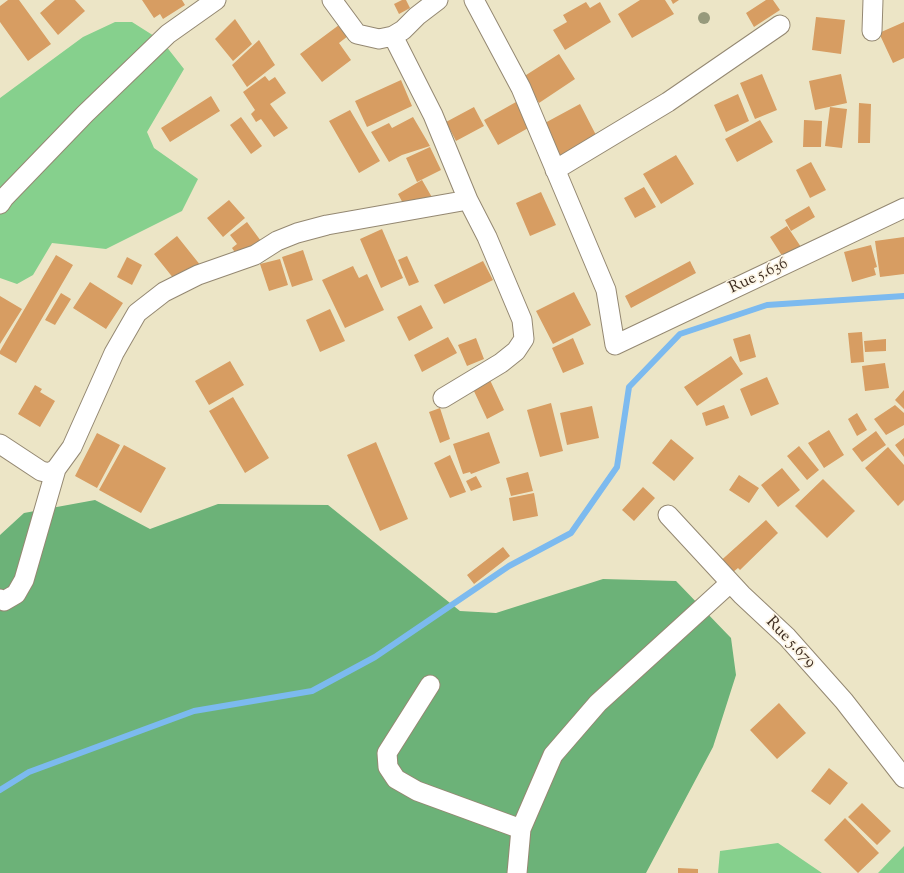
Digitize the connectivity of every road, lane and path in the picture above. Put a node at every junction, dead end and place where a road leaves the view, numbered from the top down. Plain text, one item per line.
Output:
1 (216, 0) edge
2 (332, 0) edge
3 (438, 0) edge
4 (474, 0) edge
5 (873, 0) edge
6 (780, 25) dead end
7 (872, 31) dead end
8 (393, 36) junction
9 (555, 170) junction
10 (468, 200) junction
11 (0, 204) edge
12 (904, 208) edge
13 (442, 398) dead end
14 (0, 444) edge
15 (56, 469) junction
16 (668, 515) dead end
17 (730, 583) junction
18 (0, 599) edge
19 (430, 685) dead end
20 (902, 771) edge
21 (521, 830) junction
22 (517, 873) edge

1 - 11 street
2 - 8 street
3 - 8 street
4 - 9 street
5 - 7 street
6 - 9 street
8 - 10 street
9 - 12 street, Rue 5.636
10 - 13 street
10 - 15 street
14 - 15 street
15 - 18 street
16 - 17 street, Rue 5.679
17 - 20 street, Rue 5.679
17 - 21 street
19 - 21 street
21 - 22 street

